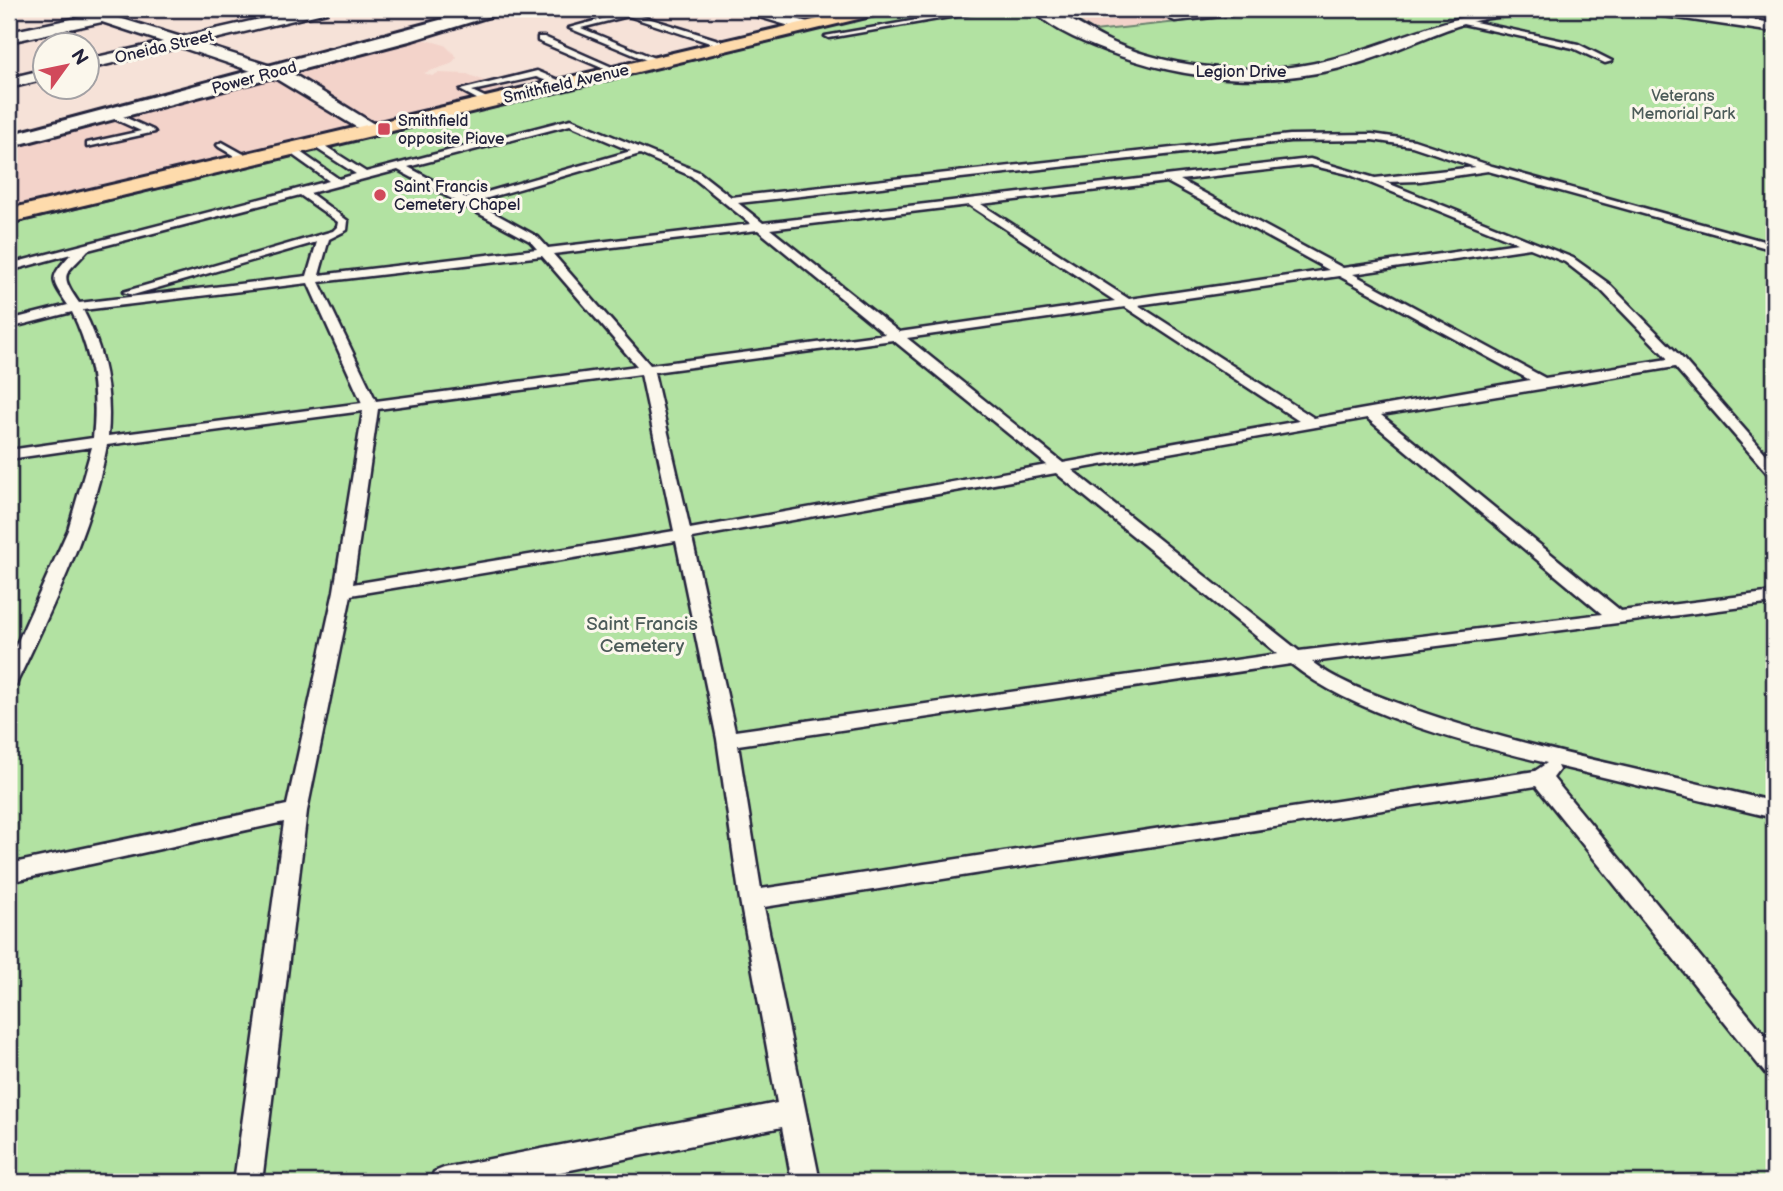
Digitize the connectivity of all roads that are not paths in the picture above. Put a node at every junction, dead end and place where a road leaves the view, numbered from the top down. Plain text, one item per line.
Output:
1 (78, 9) edge
2 (322, 9) edge
3 (609, 9) edge
4 (739, 9) edge
5 (879, 9) edge
6 (992, 9) edge
7 (1039, 9) edge
8 (1153, 9) edge
9 (1232, 9) edge
10 (1239, 9) edge
11 (1533, 9) edge
12 (1643, 9) edge
13 (486, 10) edge
14 (130, 12) dead end
15 (628, 14) junction
16 (104, 17) junction
17 (1461, 21) junction
18 (1770, 25) edge
19 (807, 26) junction
20 (829, 36) dead end
21 (9, 37) edge
22 (541, 39) dead end
23 (182, 42) junction
24 (725, 45) junction
25 (102, 61) edge
26 (1608, 61) dead end
27 (656, 62) junction
28 (617, 71) junction
29 (273, 72) junction
30 (32, 77) edge
31 (9, 83) edge
32 (111, 114) junction
33 (373, 129) junction
34 (9, 141) edge
35 (314, 143) junction
36 (90, 145) dead end
37 (222, 145) dead end
38 (290, 149) junction
39 (641, 151) junction
40 (246, 159) junction
41 (399, 166) junction
42 (1488, 167) junction
43 (364, 175) junction
44 (1168, 178) junction
45 (1366, 178) junction
46 (337, 182) junction
47 (302, 191) junction
48 (727, 201) junction
49 (970, 201) junction
50 (462, 202) junction
51 (9, 216) edge
52 (757, 226) junction
53 (324, 237) junction
54 (1534, 245) junction
55 (1774, 247) edge
56 (82, 250) junction
57 (545, 251) junction
58 (9, 267) edge
59 (1344, 272) junction
60 (312, 279) junction
61 (1127, 302) junction
62 (75, 307) junction
63 (9, 324) edge
64 (896, 336) junction
65 (1678, 362) junction
66 (647, 369) junction
67 (1543, 382) junction
68 (371, 406) junction
69 (1370, 414) junction
70 (1313, 424) junction
71 (99, 442) junction
72 (9, 454) edge
73 (1060, 469) junction
74 (1774, 472) edge
75 (681, 535) junction
76 (343, 591) junction
77 (1774, 598) edge
78 (1616, 616) junction
79 (18, 642) edge
80 (1293, 658) junction
81 (9, 680) edge
82 (727, 739) junction
83 (1559, 758) junction
84 (1541, 778) junction
85 (1774, 810) edge
86 (296, 811) junction
87 (9, 873) edge
88 (751, 900) junction
89 (1774, 1065) edge
90 (791, 1113) junction
91 (248, 1182) edge
92 (443, 1182) edge
93 (806, 1182) edge

1 - 16 street
2 - 23 street, Oneida Street
3 - 15 lane
4 - 19 street
5 - 19 main road, Smithfield Avenue
6 - 20 lane
7 - 17 street, Legion Drive
8 - 9 lane
9 - 10 lane
11 - 17 street, Legion Drive
12 - 18 street
13 - 29 main road, Power Road
14 - 16 street
15 - 24 lane
15 - 27 lane
16 - 21 street
16 - 23 street
17 - 26 lane
19 - 24 main road, Smithfield Avenue
22 - 28 lane
23 - 25 street, Oneida Street
23 - 29 street
24 - 27 main road, Smithfield Avenue
27 - 28 main road, Smithfield Avenue
28 - 33 main road, Smithfield Avenue
29 - 32 main road, Power Road
29 - 33 street
30 - 31 street
32 - 34 main road, Power Road
32 - 36 lane
33 - 35 main road, Smithfield Avenue
35 - 38 main road, Smithfield Avenue
35 - 43 lane
37 - 40 lane
38 - 40 main road, Smithfield Avenue
38 - 46 lane
39 - 41 lane
39 - 48 lane
39 - 50 lane
40 - 51 main road, Smithfield Avenue
41 - 43 lane
41 - 50 lane
42 - 45 lane
42 - 48 lane
42 - 55 lane
43 - 46 lane
44 - 45 lane
44 - 49 lane
44 - 59 lane
45 - 54 lane
46 - 47 lane
47 - 53 lane
47 - 56 lane
48 - 52 lane
49 - 52 lane
49 - 61 lane
50 - 57 lane
52 - 57 lane
52 - 64 lane
53 - 60 lane
53 - 62 lane
54 - 59 lane
54 - 65 lane
56 - 58 lane
56 - 62 lane
57 - 60 lane
57 - 66 lane
59 - 61 lane
59 - 67 lane
60 - 62 lane
60 - 68 lane
61 - 64 lane
61 - 70 lane
62 - 63 lane
62 - 71 lane
64 - 66 lane
64 - 73 lane
65 - 67 lane
65 - 74 lane
66 - 68 lane
66 - 75 lane
67 - 69 lane
68 - 71 lane
68 - 76 lane
69 - 70 lane
69 - 78 lane
70 - 73 lane
71 - 72 lane
71 - 79 lane
73 - 75 lane
73 - 80 lane
75 - 76 lane
75 - 82 lane
76 - 86 lane
77 - 78 lane
78 - 80 lane
79 - 81 lane
80 - 82 lane
80 - 83 lane
82 - 88 lane
83 - 84 lane
83 - 85 lane
84 - 88 lane
84 - 89 lane
86 - 87 lane
86 - 91 lane
88 - 90 lane
90 - 92 lane
90 - 93 lane

